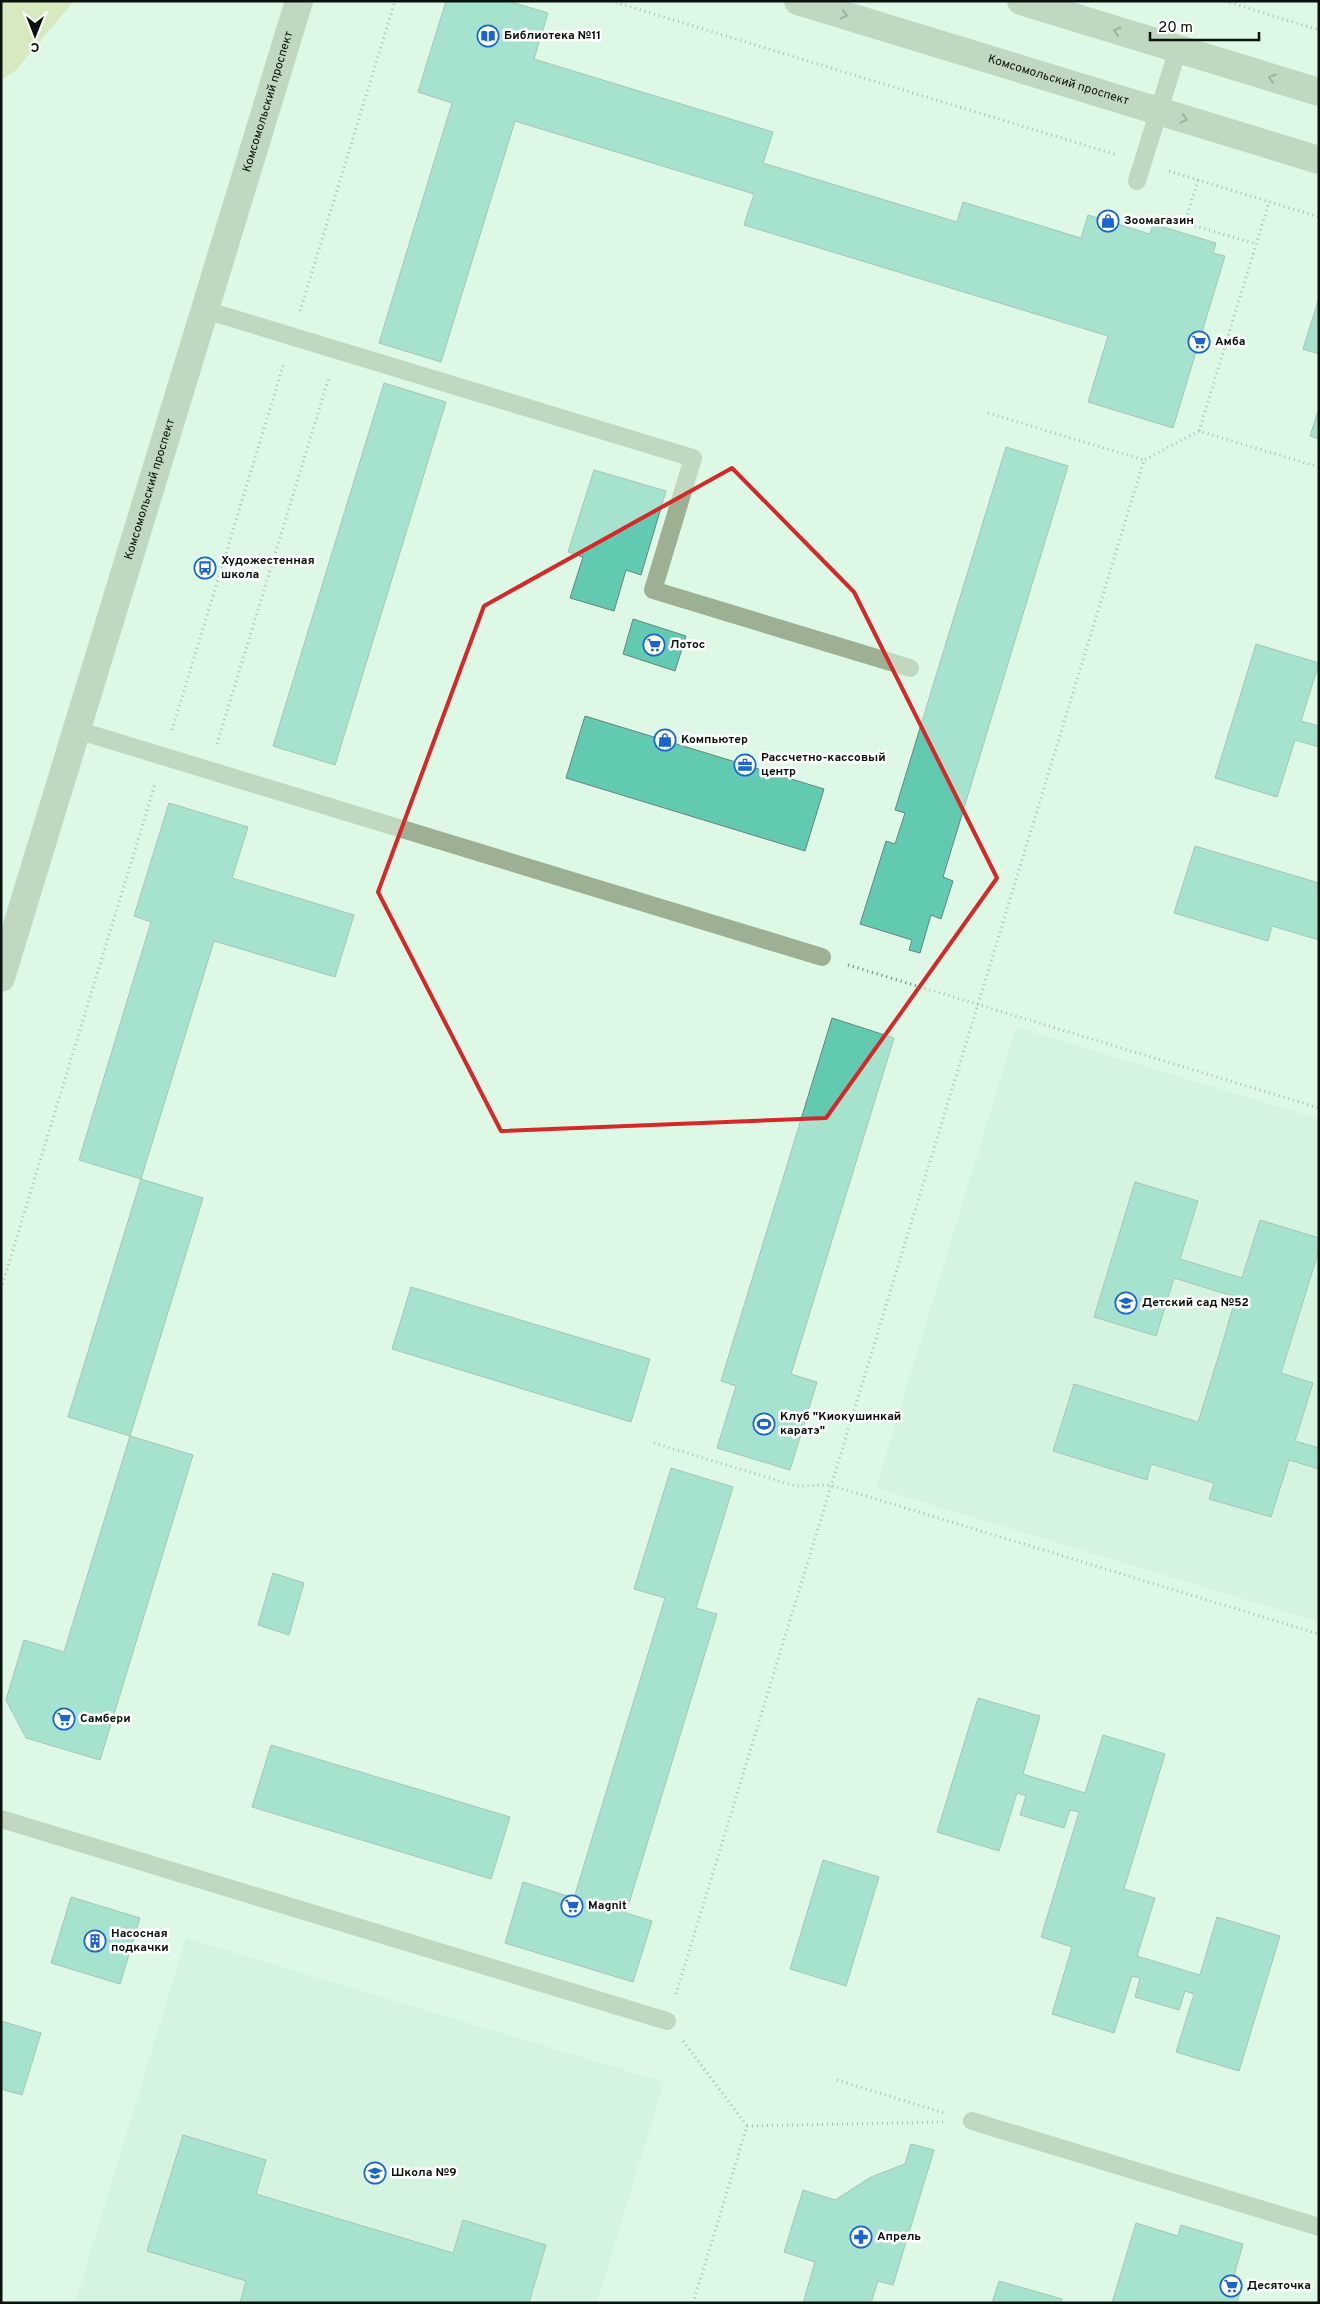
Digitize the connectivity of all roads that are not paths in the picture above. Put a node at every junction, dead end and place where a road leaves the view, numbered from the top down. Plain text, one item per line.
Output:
1 (299, 1) edge
2 (798, 1) edge
3 (1020, 1) edge
4 (1178, 49) junction
5 (1319, 92) edge
6 (1159, 111) junction
7 (1319, 160) edge
8 (1137, 181) dead end
9 (205, 310) junction
10 (910, 668) dead end
11 (77, 730) junction
12 (822, 957) road end
13 (1, 978) edge
14 (1, 1819) edge
15 (667, 2021) road end
16 (972, 2121) road end
17 (1319, 2227) edge

1 - 9 street, Комсомольский проспект
2 -> 6 street, Комсомольский проспект
4 -> 3 street
5 -> 4 street
4 - 6 lane
6 -> 7 street, Комсомольский проспект
6 - 8 lane
9 - 10 lane
9 - 11 street, Комсомольский проспект
11 - 12 lane
11 - 13 street, Комсомольский проспект
14 - 15 lane
16 - 17 lane

